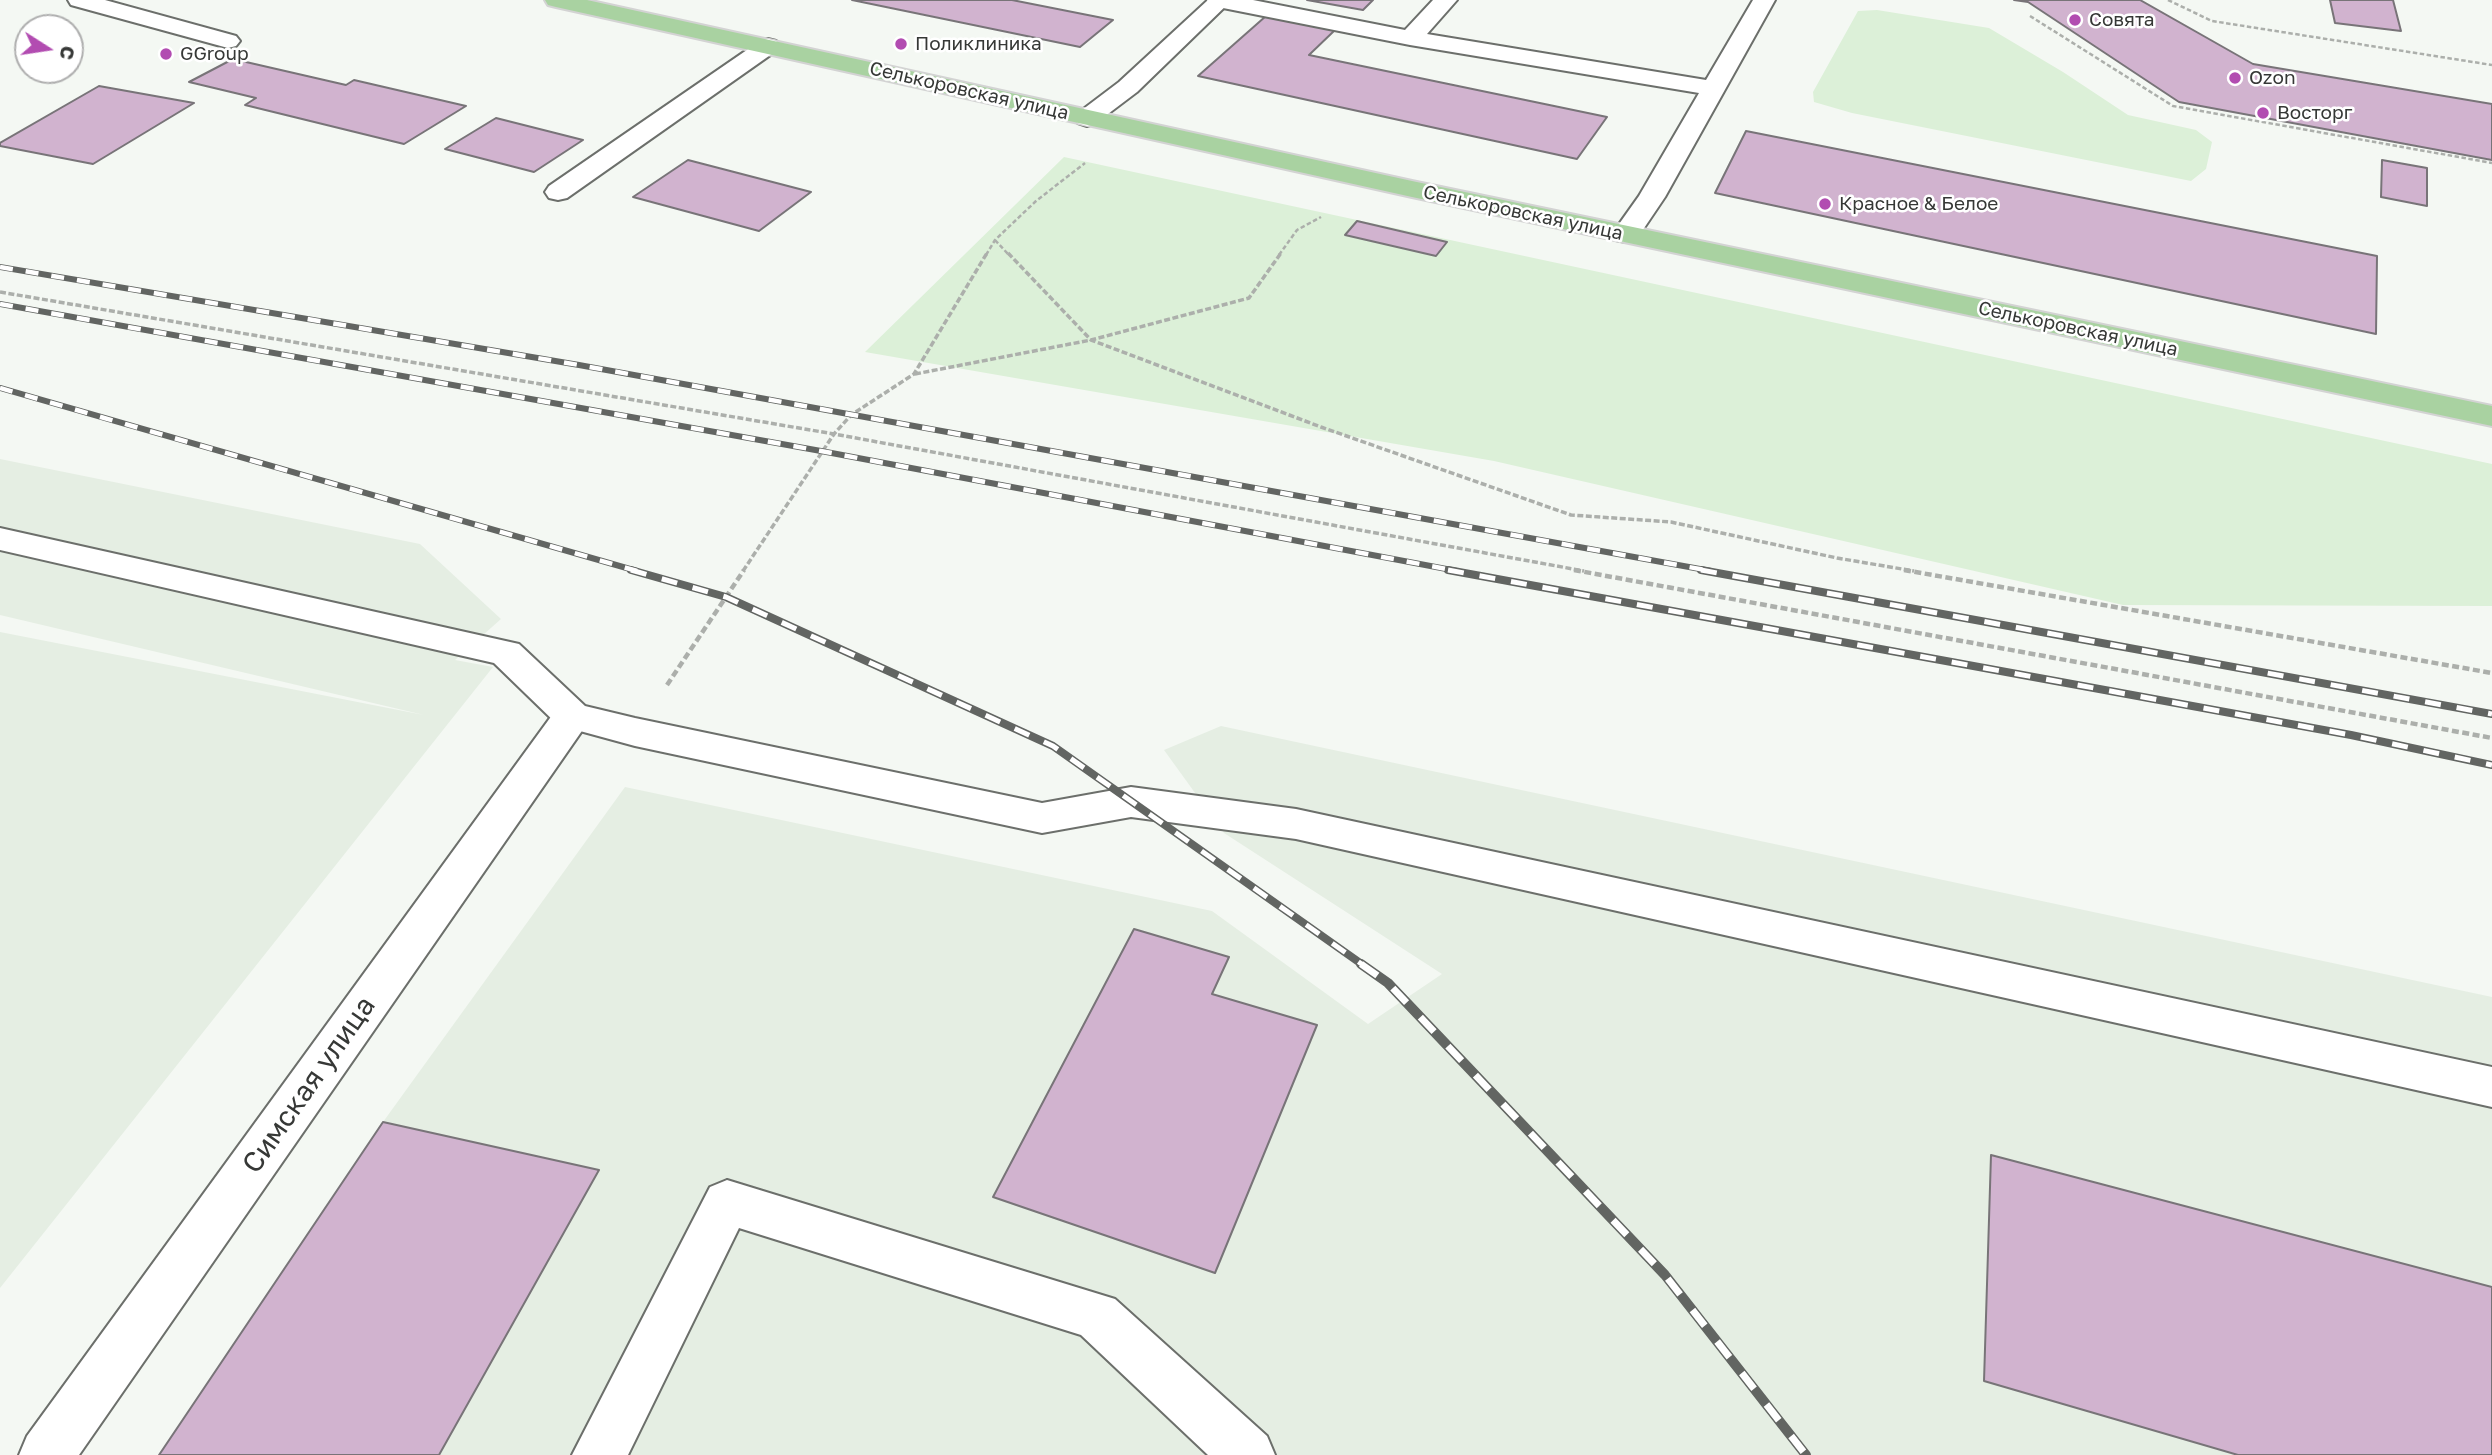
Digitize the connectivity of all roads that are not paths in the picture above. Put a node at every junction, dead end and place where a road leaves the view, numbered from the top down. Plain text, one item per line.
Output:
1 (79, 0) edge
2 (556, 0) edge
3 (1220, 0) edge
4 (1446, 0) edge
5 (1764, 0) edge
6 (1410, 38) junction
7 (228, 41) dead end
8 (768, 46) junction
9 (1712, 88) junction
10 (1087, 118) junction
11 (558, 192) dead end
12 (1626, 234) junction
13 (2492, 416) edge
14 (0, 539) edge
15 (572, 716) junction
16 (2492, 1087) edge
17 (46, 1455) edge
18 (599, 1455) edge
19 (1248, 1455) edge

1 - 7 street
2 - 8 main road, Селькоровская улица
3 - 6 street
3 - 10 street
4 - 6 street
5 - 9 street
6 - 9 street
8 - 10 main road, Селькоровская улица
8 - 11 street
9 - 12 street
10 - 12 main road, Селькоровская улица
12 - 13 main road, Селькоровская улица
14 - 15 street
15 - 16 street
15 - 17 street, Симская улица
18 - 19 street

